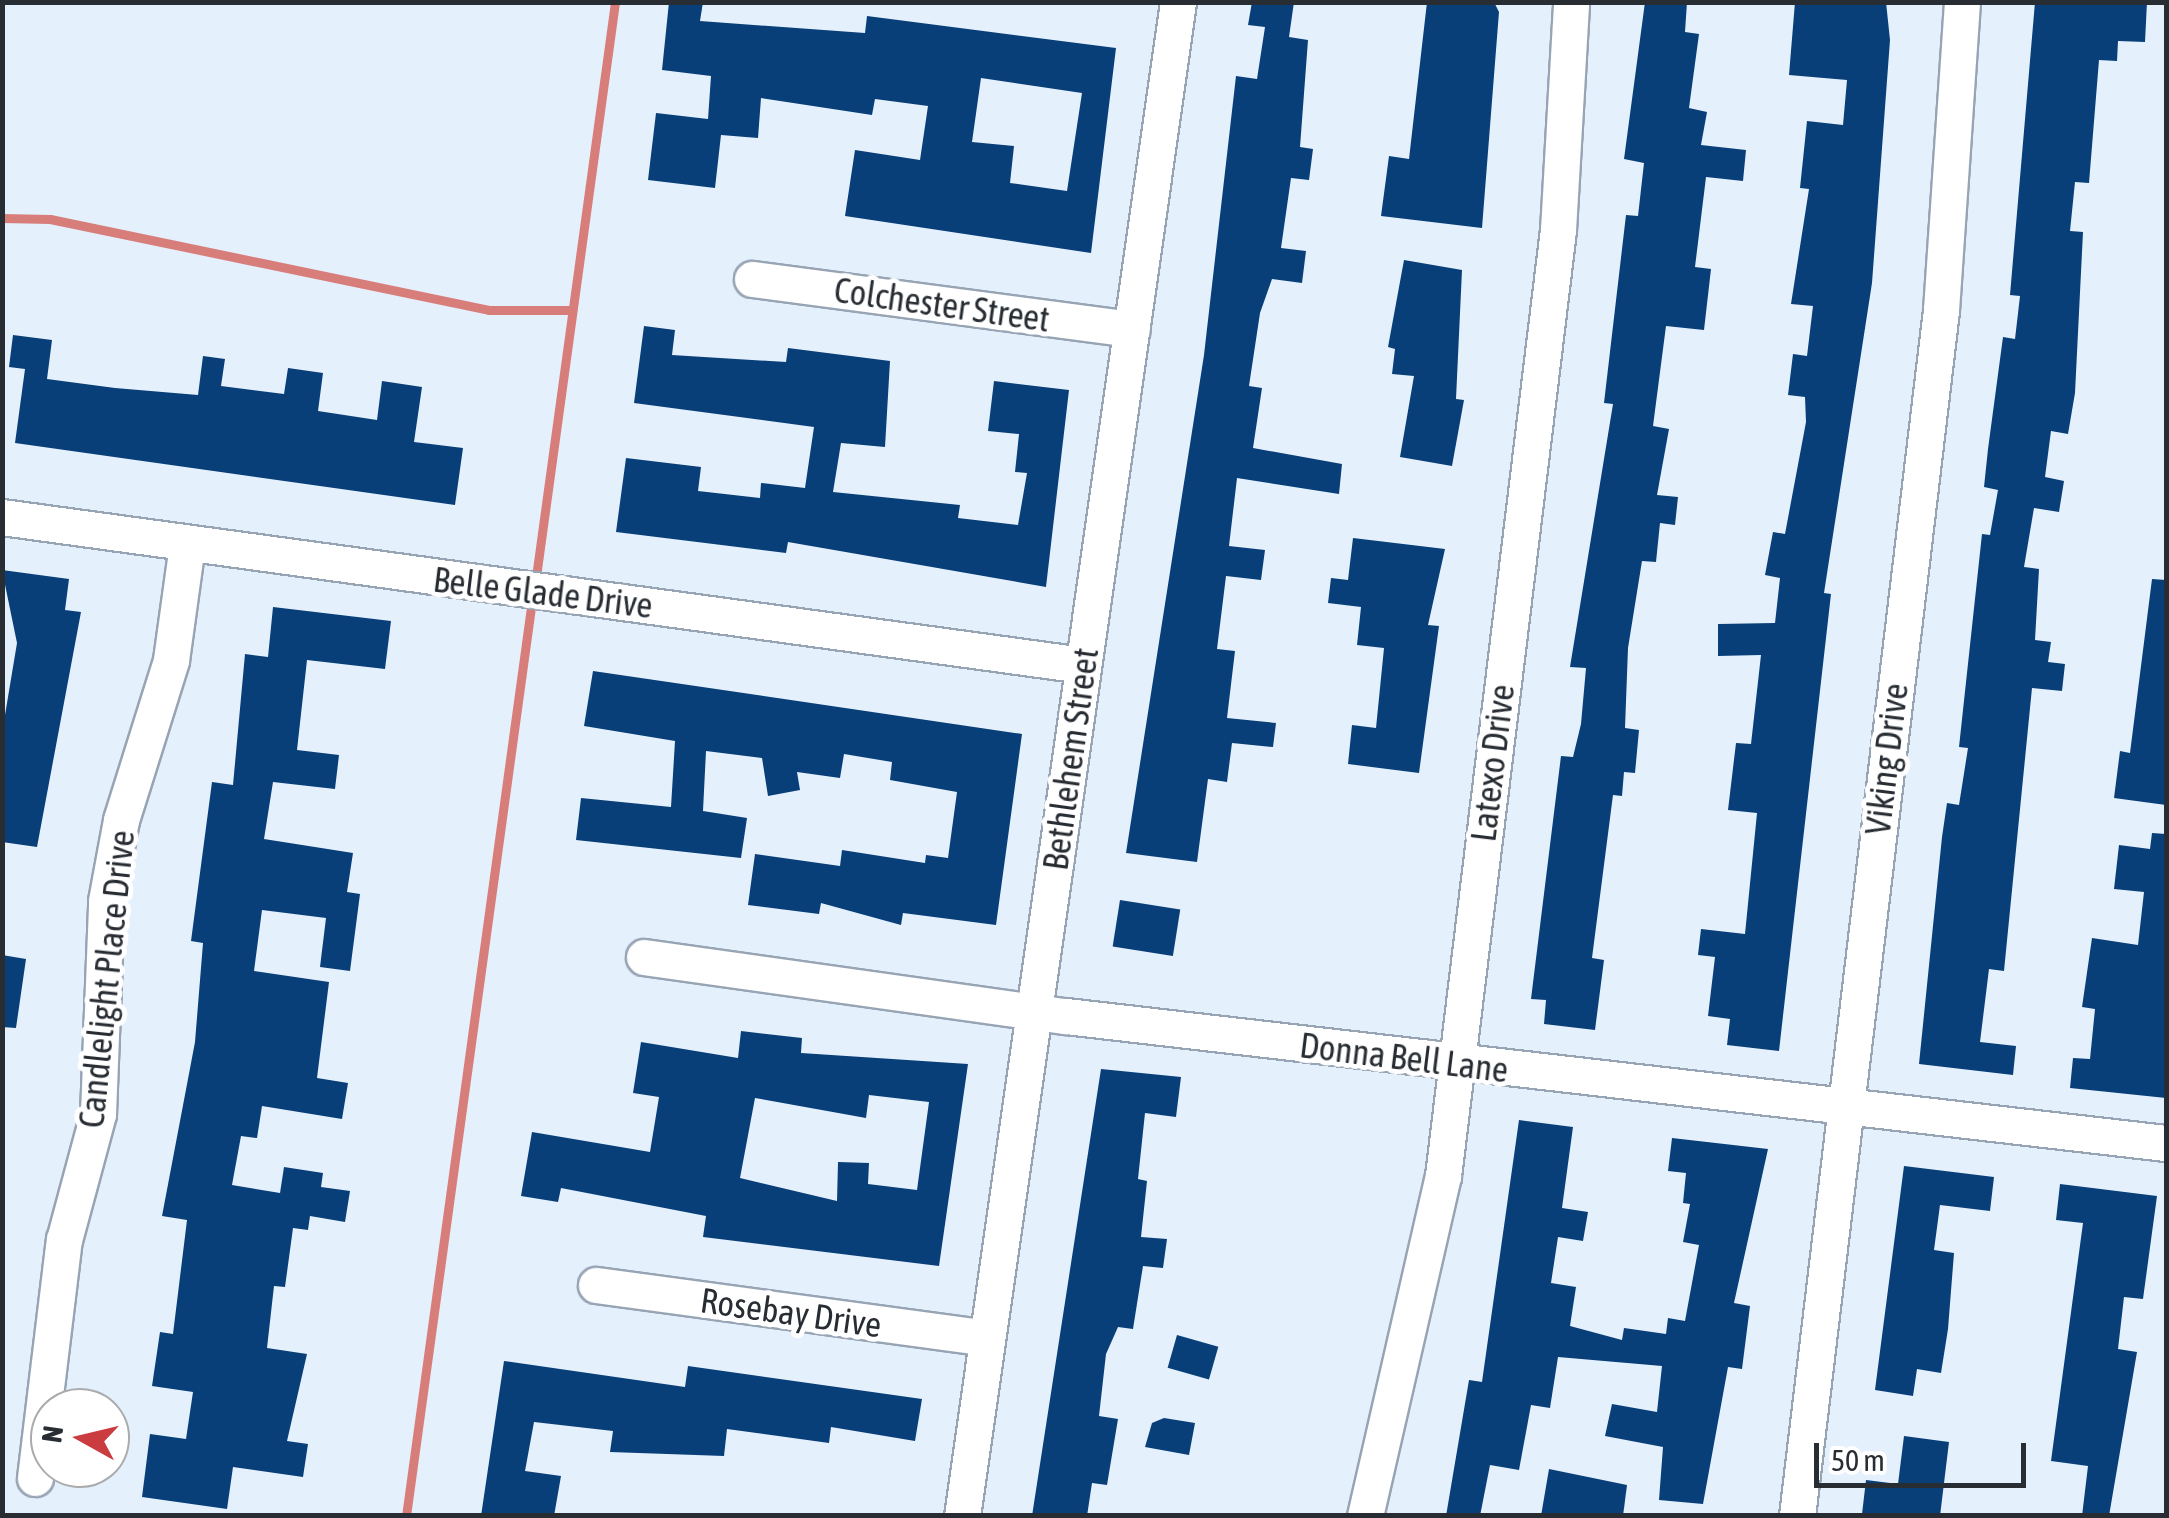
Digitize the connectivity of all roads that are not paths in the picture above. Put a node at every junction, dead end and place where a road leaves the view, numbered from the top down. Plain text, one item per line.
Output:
1 (1178, 2) edge
2 (1572, 2) edge
3 (1962, 2) edge
4 (752, 278) dead end
5 (1132, 330) junction
6 (2, 517) edge
7 (187, 544) junction
8 (1083, 666) junction
9 (644, 957) dead end
10 (1034, 1012) junction
11 (1454, 1064) junction
12 (1843, 1107) junction
13 (2166, 1143) edge
14 (596, 1285) dead end
15 (986, 1338) junction
16 (45, 1388) edge
17 (962, 1516) edge
18 (1364, 1516) edge
19 (1797, 1516) edge

1 - 5 street, Bethlehem Street
2 - 11 street, Latexo Drive
3 - 12 street, Viking Drive
4 - 5 street, Colchester Street
5 - 8 street, Bethlehem Street
6 - 7 street, Belle Glade Drive
7 - 8 street, Belle Glade Drive
7 - 16 street, Candlelight Place Drive
8 - 10 street, Bethlehem Street
9 - 10 street, Donna Bell Lane
10 - 11 street, Donna Bell Lane
10 - 15 street, Bethlehem Street
11 - 12 street, Donna Bell Lane
11 - 18 street, Latexo Drive
12 - 13 street, Donna Bell Lane
12 - 19 street, Viking Drive
14 - 15 street, Rosebay Drive
15 - 17 street, Bethlehem Street

